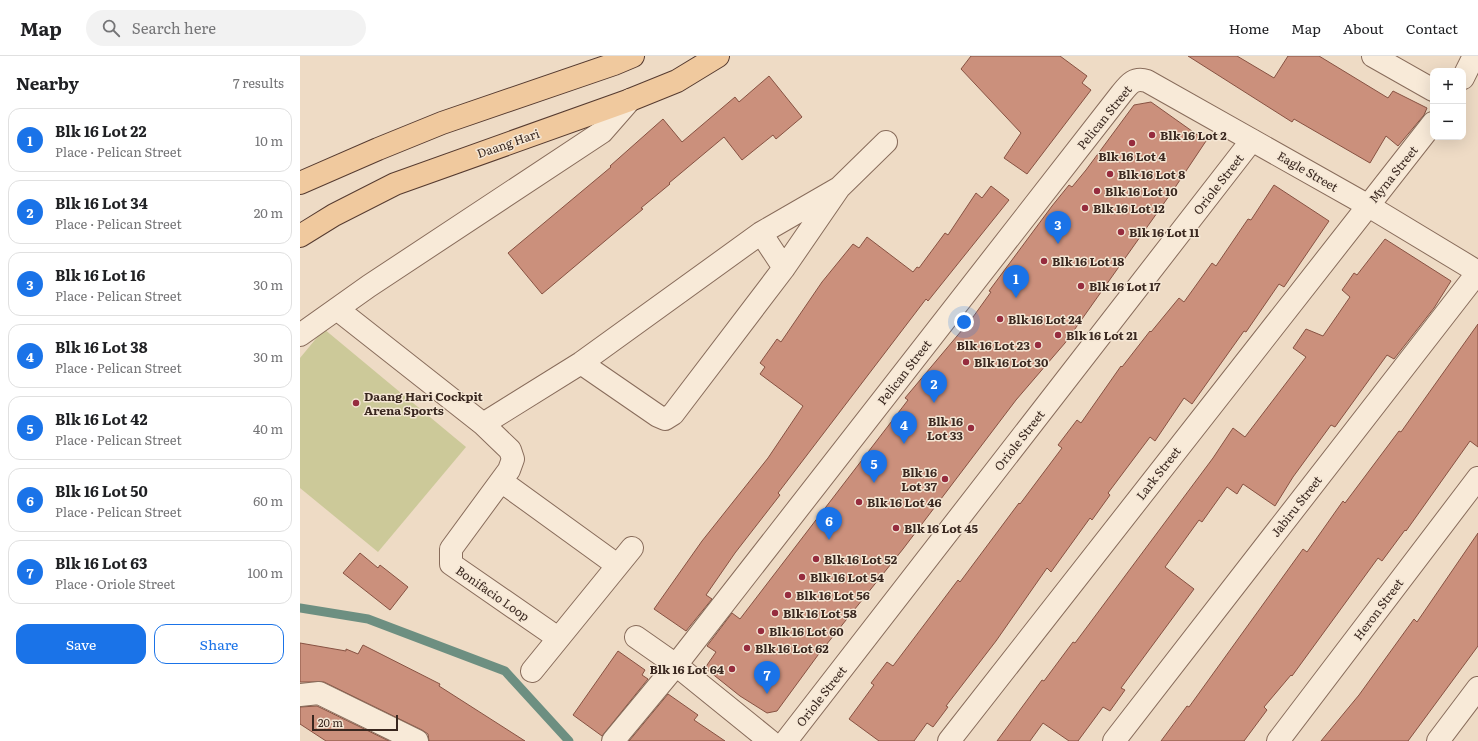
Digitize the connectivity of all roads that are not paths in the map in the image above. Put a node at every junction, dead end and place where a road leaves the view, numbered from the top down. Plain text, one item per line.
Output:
1 (633, 56) edge
2 (718, 56) edge
3 (1373, 56) edge
4 (1474, 56) edge
5 (1466, 72) edge
6 (1134, 80) joint
7 (1430, 88) edge
8 (630, 100) junction
9 (1430, 127) edge
10 (1252, 140) junction
11 (886, 142) dead end
12 (300, 183) edge
13 (839, 188) junction
14 (1367, 205) junction
15 (761, 233) junction
16 (300, 236) edge
17 (784, 268) junction
18 (1478, 272) edge
19 (337, 309) junction
20 (300, 335) edge
21 (581, 363) junction
22 (483, 424) junction
23 (1478, 478) edge
24 (501, 481) junction
25 (632, 548) dead end
26 (616, 565) junction
27 (636, 637) dead end
28 (558, 638) junction
29 (676, 665) junction
30 (532, 671) dead end
31 (1478, 688) edge
32 (300, 695) edge
33 (386, 735) edge
34 (417, 741) edge
35 (613, 741) edge
36 (770, 741) edge
37 (786, 741) edge
38 (949, 741) edge
39 (1114, 741) edge
40 (1278, 741) edge
41 (1438, 741) edge

1 - 12 main road
2 - 8 main road, Daang Hari
3 - 7 street
4 - 5 street
6 - 10 street, Eagle Street
6 - 29 street, Pelican Street
8 - 16 main road, Daang Hari
8 - 19 street
9 - 14 street, Myna Street
10 - 14 street, Eagle Street
10 - 37 street, Oriole Street
11 - 13 street
13 - 15 street
13 - 17 street
14 - 18 street, Eagle Street
14 - 38 street, Lark Street
15 - 17 street
15 - 21 street
17 - 21 street
18 - 39 street, Jabiru Street
19 - 20 street
19 - 22 street, Bonifacio Loop
21 - 22 street
22 - 24 street, Bonifacio Loop
23 - 40 street, Heron Street
24 - 26 street
24 - 28 street, Bonifacio Loop
25 - 26 street
26 - 28 street
27 - 29 street
28 - 30 street
29 - 35 street, Pelican Street
29 - 36 street
31 - 41 street
32 - 33 street
33 - 34 street

